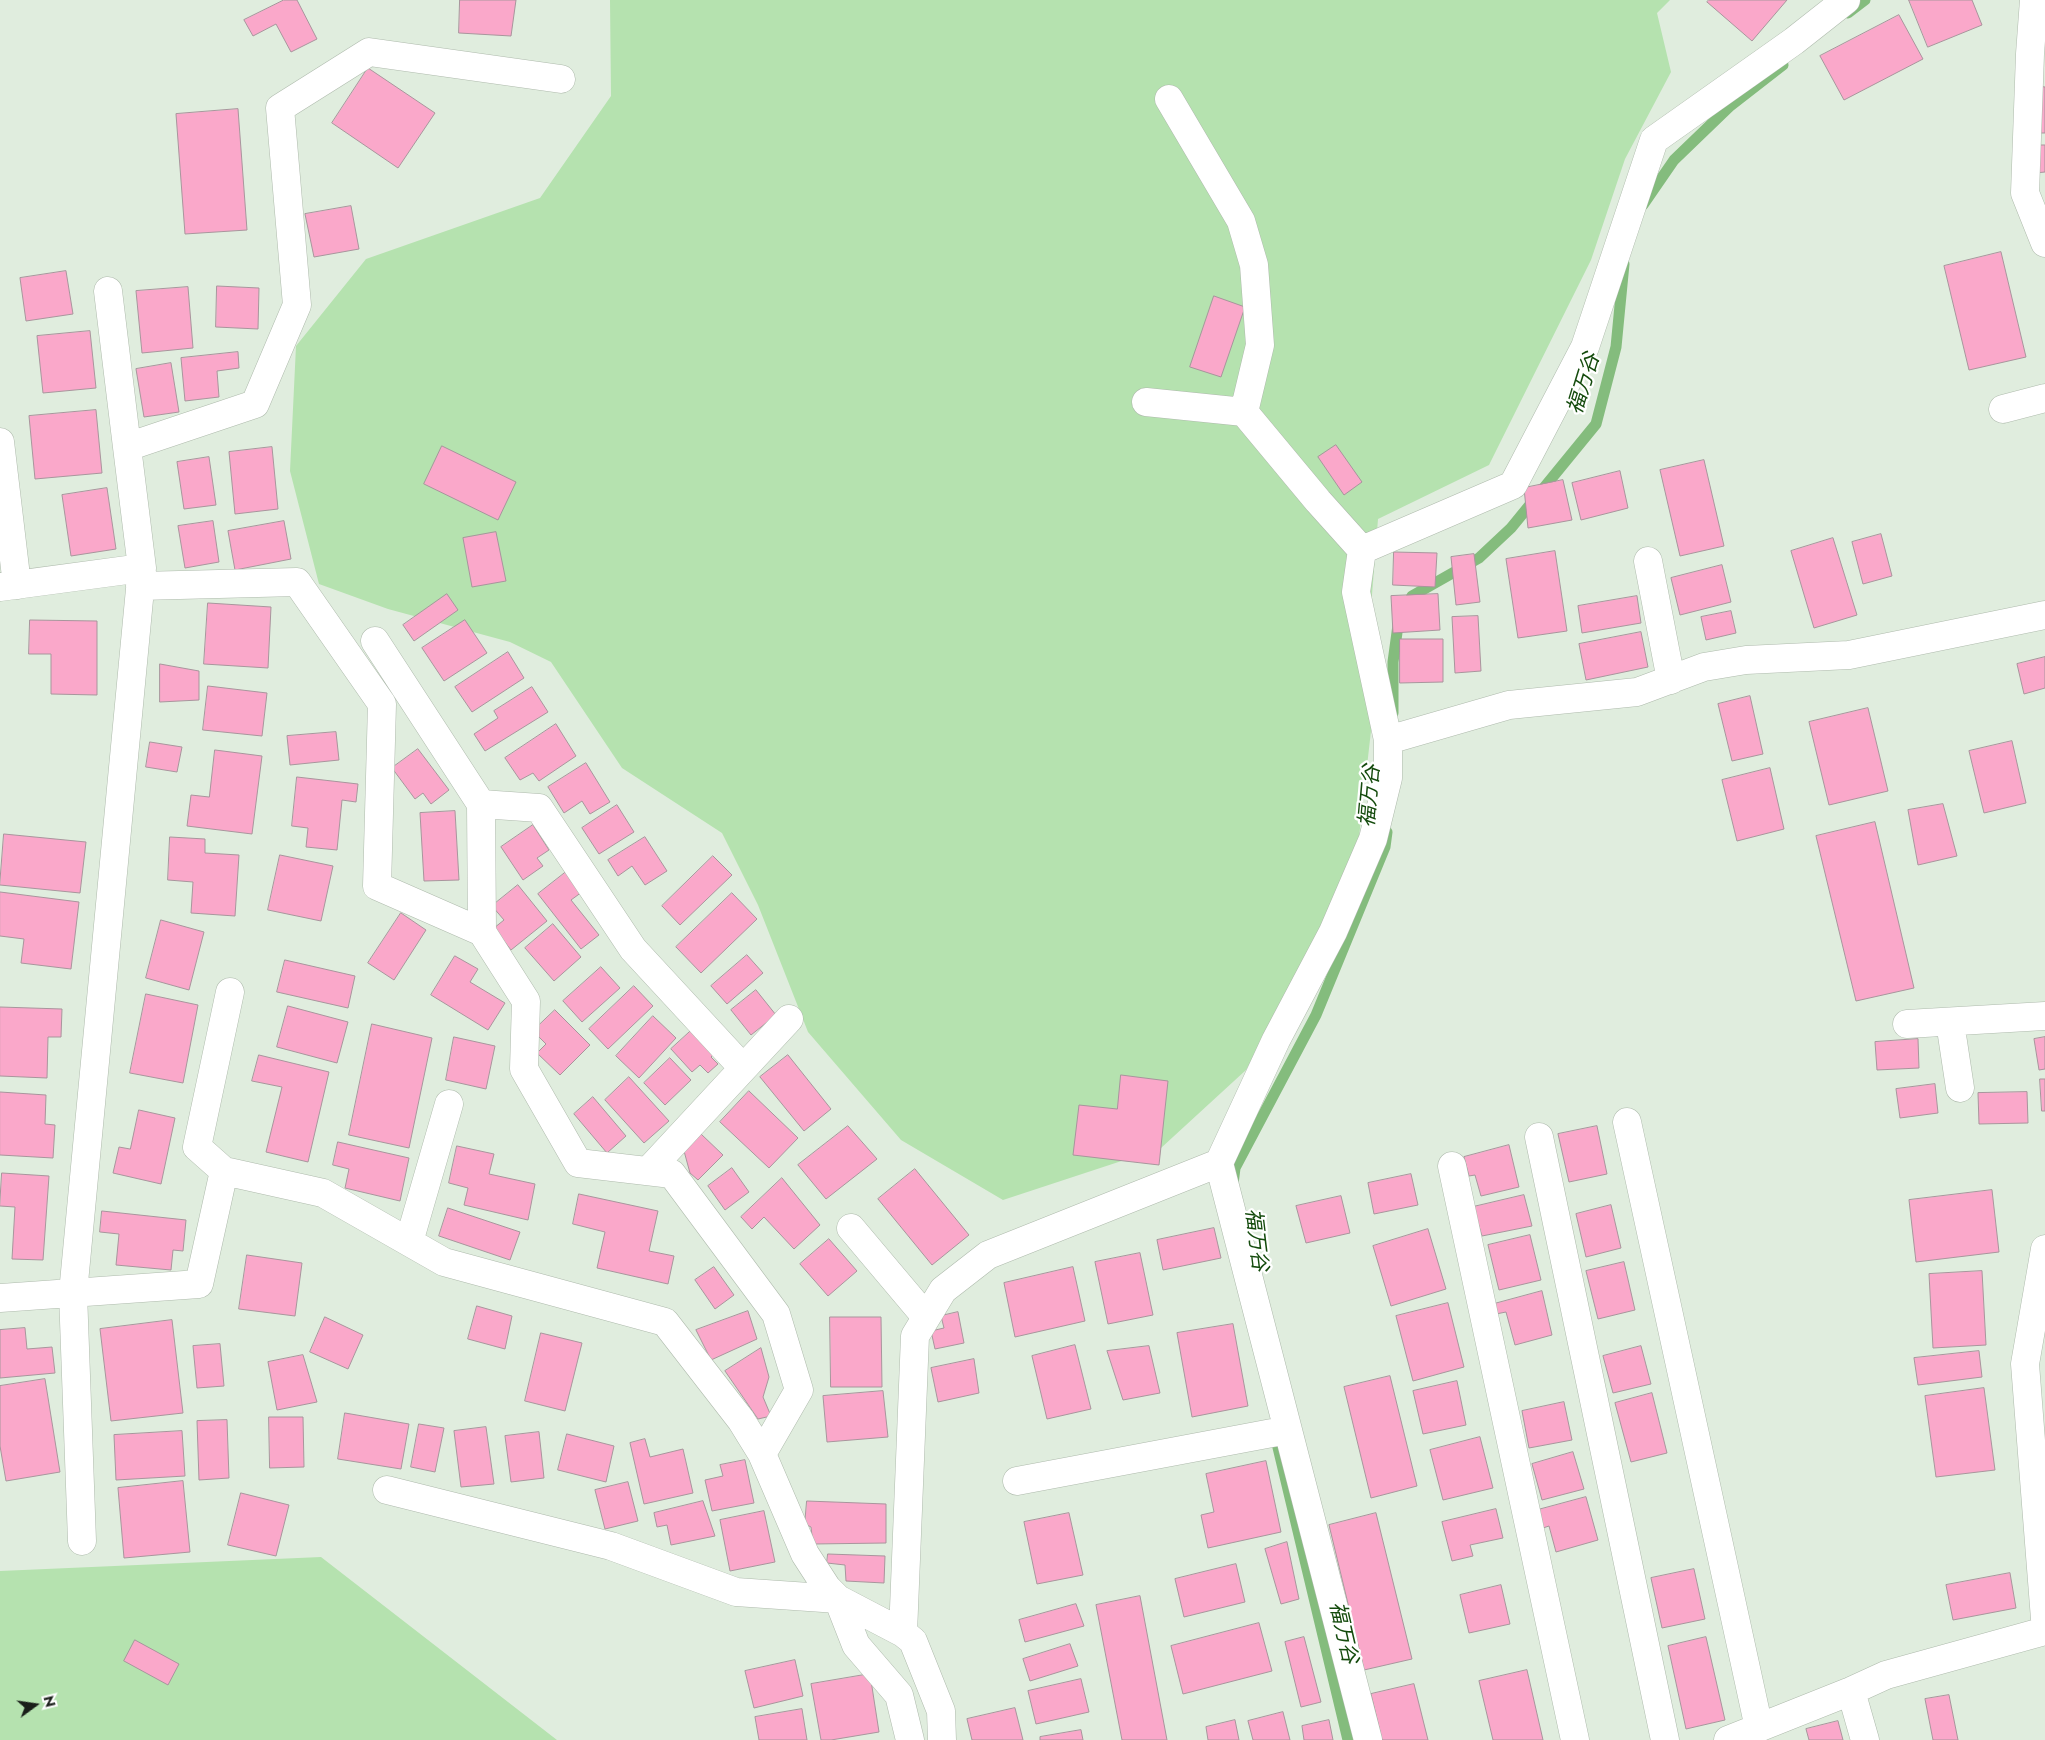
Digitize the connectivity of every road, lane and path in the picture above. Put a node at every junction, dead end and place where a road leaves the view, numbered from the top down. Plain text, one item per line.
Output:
1 (2034, 0) edge
2 (1840, 2) edge
3 (561, 79) dead end
4 (1169, 99) dead end
5 (2045, 242) edge
6 (108, 291) dead end
7 (2045, 398) edge
8 (1146, 402) dead end
9 (2003, 409) dead end
10 (1244, 412) junction
11 (0, 442) edge
12 (128, 447) junction
13 (1362, 550) junction
14 (1648, 561) dead end
15 (141, 577) junction
16 (9, 586) edge
17 (2045, 615) edge
18 (375, 641) dead end
19 (1671, 680) junction
20 (1388, 740) junction
21 (481, 804) junction
22 (482, 932) junction
23 (230, 992) dead end
24 (2045, 1016) edge
25 (789, 1019) dead end
26 (1950, 1022) junction
27 (1907, 1024) dead end
28 (744, 1068) junction
29 (1960, 1088) dead end
30 (449, 1104) dead end
31 (1627, 1122) dead end
32 (1540, 1137) dead end
33 (1219, 1163) junction
34 (1452, 1166) dead end
35 (224, 1171) junction
36 (648, 1171) junction
37 (851, 1228) dead end
38 (408, 1242) junction
39 (2045, 1249) edge
40 (73, 1293) junction
41 (0, 1298) edge
42 (926, 1317) junction
43 (1288, 1430) junction
44 (762, 1454) junction
45 (1017, 1481) dead end
46 (388, 1490) dead end
47 (82, 1541) dead end
48 (838, 1599) junction
49 (2045, 1619) edge
50 (2045, 1631) edge
51 (903, 1633) junction
52 (1851, 1691) junction
53 (1760, 1728) junction
54 (910, 1740) edge
55 (942, 1740) edge
56 (1368, 1740) edge
57 (1575, 1740) edge
58 (1665, 1740) edge
59 (1728, 1740) edge
60 (1865, 1740) edge

1 - 5 street
2 - 13 street
3 - 12 street
4 - 10 street
6 - 12 street
7 - 9 street
8 - 10 street
10 - 13 street
11 - 16 street
12 - 15 street
13 - 20 street
14 - 19 street
15 - 16 street
15 - 22 street
15 - 40 street
17 - 19 street
18 - 21 street
19 - 20 street
20 - 33 street
21 - 22 street
21 - 28 street
22 - 36 street
23 - 35 street
24 - 26 street
25 - 28 street
26 - 27 street
26 - 29 street
28 - 36 street
30 - 38 street
31 - 53 street
32 - 58 street
33 - 42 street
33 - 43 street
34 - 57 street
35 - 38 street
35 - 40 street
36 - 44 street
37 - 42 street
38 - 44 street
39 - 49 street
40 - 41 street
40 - 47 street
42 - 51 street
43 - 45 street
43 - 56 street
44 - 48 street
46 - 48 street
48 - 51 street
48 - 54 street
50 - 52 street
51 - 55 street
52 - 53 street
52 - 60 street
53 - 59 street

